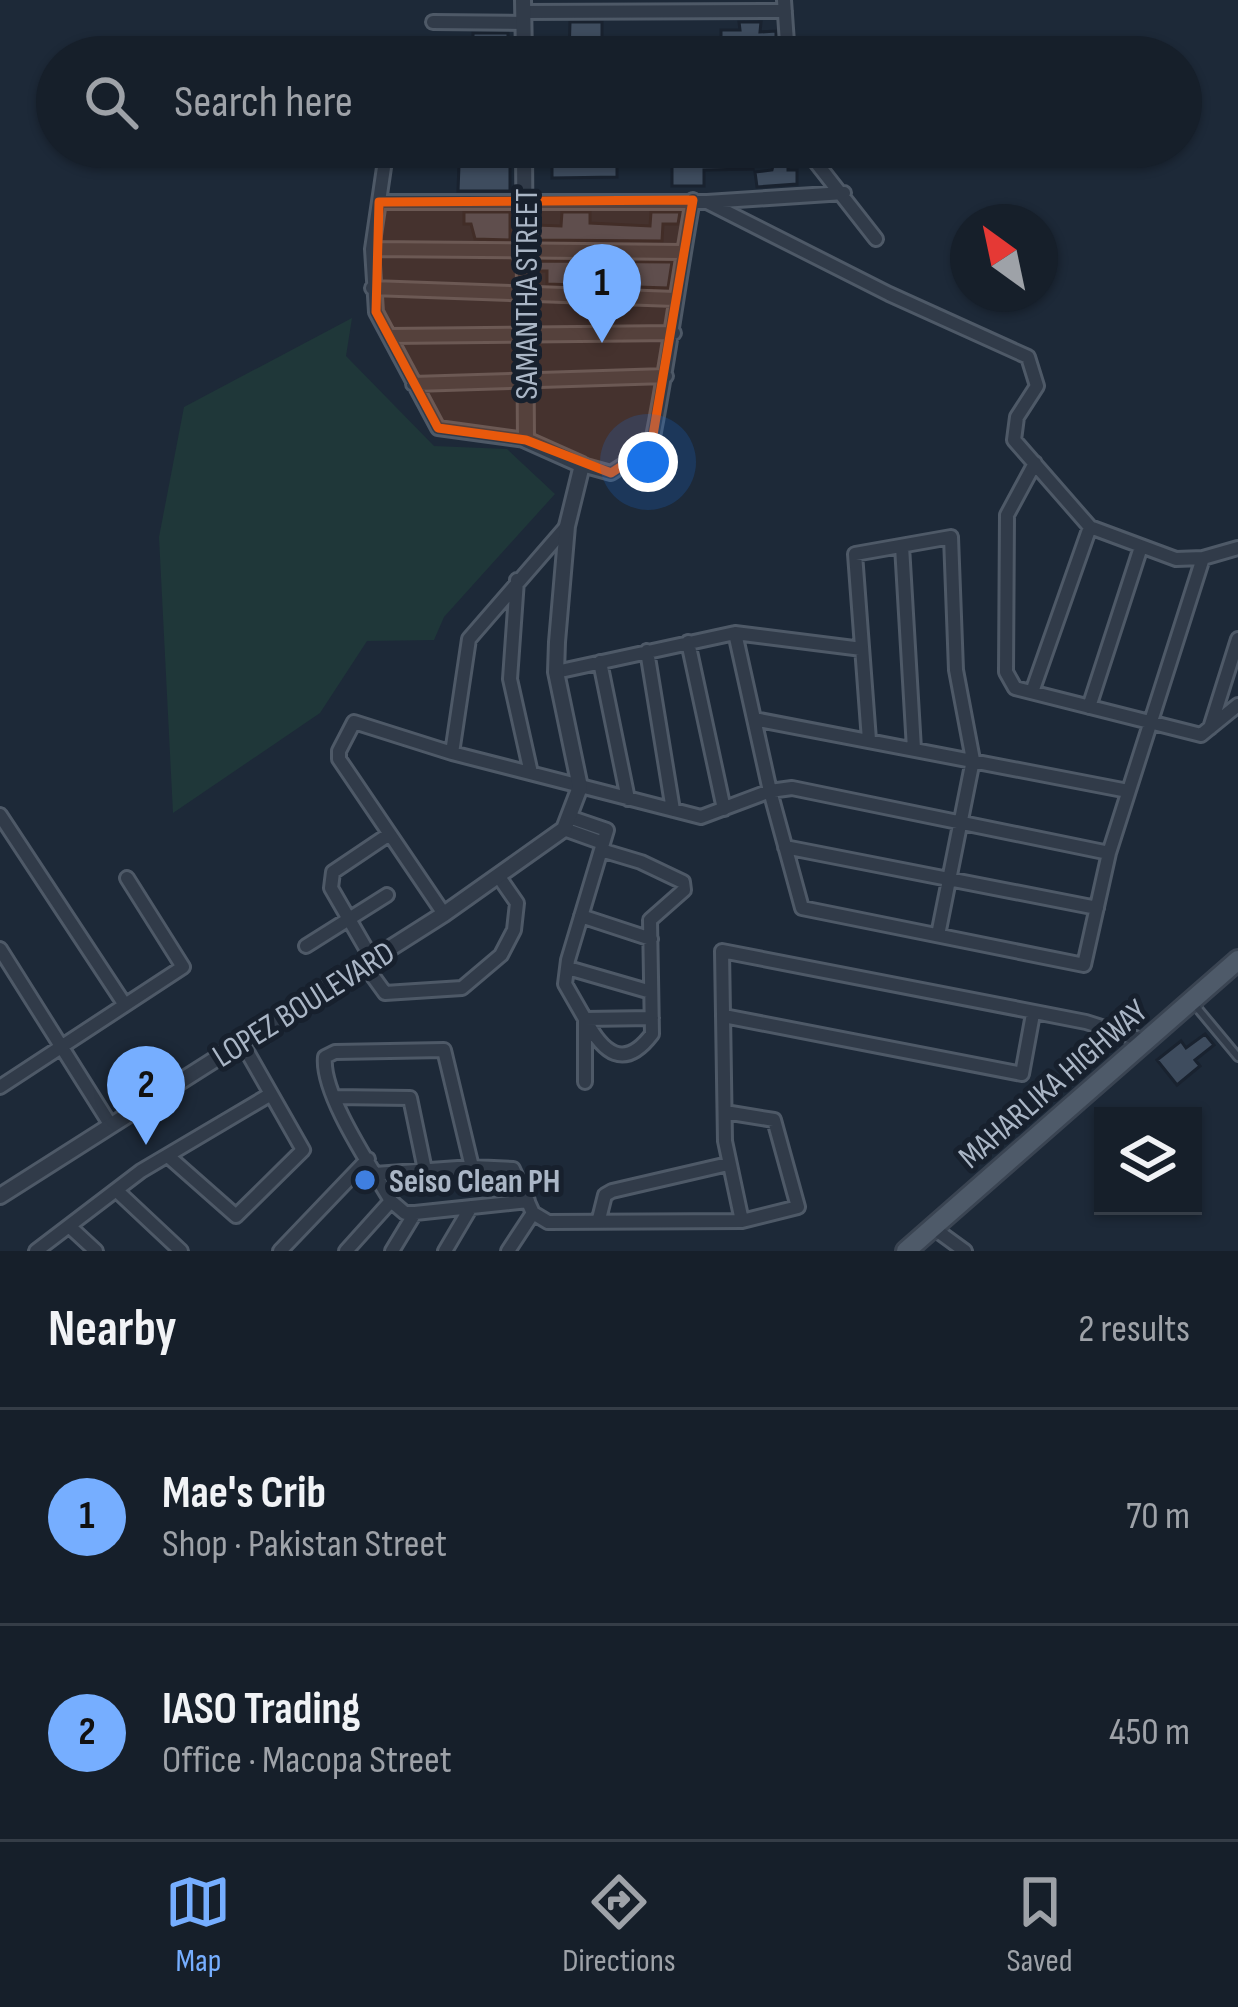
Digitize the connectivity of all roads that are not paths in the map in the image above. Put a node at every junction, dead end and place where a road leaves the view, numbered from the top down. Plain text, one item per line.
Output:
1 (785, 6) edge
2 (524, 12) edge
3 (433, 22) dead end
4 (787, 36) edge
5 (385, 168) edge
6 (524, 168) edge
7 (823, 168) edge
8 (844, 193) junction
9 (700, 201) junction
10 (380, 202) junction
11 (524, 202) junction
12 (876, 239) dead end
13 (372, 249) junction
14 (525, 249) junction
15 (683, 252) junction
16 (372, 288) junction
17 (525, 295) junction
18 (675, 299) junction
19 (674, 333) junction
20 (525, 334) junction
21 (389, 336) junction
22 (666, 376) junction
23 (525, 380) junction
24 (413, 384) junction
25 (526, 440) junction
26 (1035, 463) junction
27 (581, 465) junction
28 (567, 526) junction
29 (1090, 527) junction
30 (902, 546) junction
31 (1141, 547) junction
32 (1238, 548) edge
33 (1203, 557) junction
34 (517, 580) junction
35 (735, 633) junction
36 (1238, 639) edge
37 (688, 642) junction
38 (862, 649) junction
39 (647, 651) junction
40 (600, 662) junction
41 (556, 672) junction
42 (1032, 692) junction
43 (1238, 705) edge
44 (1089, 707) junction
45 (754, 718) junction
46 (1149, 723) junction
47 (1210, 729) junction
48 (869, 740) junction
49 (914, 749) junction
50 (452, 753) junction
51 (973, 760) junction
52 (531, 773) junction
53 (580, 787) junction
54 (770, 791) junction
55 (1128, 791) junction
56 (628, 799) junction
57 (724, 809) junction
58 (673, 810) junction
59 (0, 814) edge
60 (960, 822) junction
61 (567, 823) junction
62 (388, 835) junction
63 (602, 847) junction
64 (785, 847) junction
65 (1109, 853) junction
66 (500, 877) junction
67 (128, 878) dead end
68 (949, 879) junction
69 (387, 895) dead end
70 (1097, 908) junction
71 (444, 914) junction
72 (581, 916) junction
73 (350, 920) junction
74 (938, 935) junction
75 (651, 939) junction
76 (306, 946) dead end
77 (0, 949) edge
78 (1238, 960) edge
79 (368, 962) junction
80 (568, 968) junction
81 (652, 992) junction
82 (1191, 1001) junction
83 (125, 1006) junction
84 (1034, 1014) junction
85 (724, 1016) junction
86 (652, 1018) junction
87 (585, 1019) junction
88 (242, 1041) junction
89 (1145, 1041) junction
90 (64, 1046) junction
91 (1238, 1057) edge
92 (2, 1081) edge
93 (585, 1082) dead end
94 (271, 1094) junction
95 (334, 1097) junction
96 (725, 1112) junction
97 (110, 1124) junction
98 (168, 1156) junction
99 (368, 1159) junction
100 (728, 1164) junction
101 (472, 1167) junction
102 (425, 1170) junction
103 (375, 1174) junction
104 (116, 1190) junction
105 (0, 1196) edge
106 (391, 1201) junction
107 (471, 1207) junction
108 (531, 1207) junction
109 (416, 1213) junction
110 (599, 1220) junction
111 (742, 1222) junction
112 (68, 1226) junction
113 (932, 1227) junction
114 (36, 1251) edge
115 (96, 1251) edge
116 (181, 1251) edge
117 (280, 1251) edge
118 (346, 1251) edge
119 (392, 1251) edge
120 (445, 1251) edge
121 (508, 1251) edge
122 (906, 1251) edge
123 (965, 1251) edge

1 - 2 street
1 - 4 street
2 - 3 street
5 - 10 street
6 - 11 street, SAMANTHA STREET
7 - 8 street
8 - 9 street
8 - 12 street
9 - 11 street
9 - 15 street
9 - 26 street
10 - 11 street
10 - 13 street
11 - 14 street, SAMANTHA STREET
13 - 14 street
13 - 16 street
14 - 15 street
14 - 17 street, SAMANTHA STREET
15 - 18 street
16 - 17 street
16 - 21 street
17 - 18 street
17 - 20 street, SAMANTHA STREET
18 - 19 street
19 - 20 street
19 - 22 street
20 - 21 street
20 - 23 street, SAMANTHA STREET
21 - 24 street
22 - 23 street
22 - 27 street
23 - 24 street
23 - 25 street, SAMANTHA STREET
24 - 25 street
25 - 27 street
26 - 29 street
26 - 42 street
27 - 28 street
28 - 34 street
28 - 41 street
29 - 31 street
29 - 42 street
30 - 38 street
30 - 49 street
30 - 51 street
31 - 33 street
31 - 44 street
32 - 33 street
33 - 46 street
34 - 50 street
34 - 52 street
35 - 37 street
35 - 38 street
35 - 45 street
36 - 47 street
37 - 39 street
37 - 57 street
38 - 48 street
39 - 40 street
39 - 58 street
40 - 41 street
40 - 56 street
41 - 53 street
42 - 44 street
43 - 47 street
44 - 46 street
45 - 48 street
45 - 54 street
46 - 47 street
46 - 55 street
48 - 49 street
49 - 51 street
50 - 52 street
50 - 62 street
51 - 55 street
51 - 60 street
52 - 53 street
53 - 56 street
53 - 61 street
54 - 57 street
54 - 60 street
54 - 64 street
55 - 65 street
56 - 58 street
57 - 58 street
59 - 83 street
60 - 65 street
60 - 68 street
61 - 63 street
61 - 66 street, LOPEZ BOULEVARD
62 - 71 street
62 - 73 street
63 - 72 street
63 - 75 street
64 - 68 street
64 - 74 street
65 - 70 street
66 - 71 street, LOPEZ BOULEVARD
66 - 79 street
67 - 83 street
68 - 70 street
68 - 74 street
69 - 73 street
70 - 74 street
71 - 79 street, LOPEZ BOULEVARD
72 - 75 street
72 - 80 street
73 - 76 street
73 - 79 street
75 - 81 street
77 - 90 street
78 - 82 main road, MAHARLIKA HIGHWAY
79 - 88 street, LOPEZ BOULEVARD
80 - 81 street
80 - 87 street
81 - 86 street
82 - 89 main road, MAHARLIKA HIGHWAY
82 - 91 lane
83 - 90 street
84 - 85 street
84 - 85 street
84 - 89 street
85 - 96 street
86 - 87 street
86 - 87 street
87 - 93 street
88 - 94 street
88 - 97 street, LOPEZ BOULEVARD
89 - 113 main road, MAHARLIKA HIGHWAY
90 - 92 street
90 - 97 street
94 - 98 street
94 - 98 street
95 - 99 street
95 - 101 street
95 - 102 street
96 - 100 street
96 - 111 street
97 - 105 street, LOPEZ BOULEVARD
98 - 104 street
99 - 103 street
99 - 117 street
100 - 110 street
100 - 111 street
101 - 102 street
101 - 108 street
102 - 103 street
103 - 106 street
104 - 112 street
104 - 116 street
106 - 109 street
106 - 118 street
107 - 108 street
107 - 109 street
107 - 120 street
108 - 110 street
108 - 121 street
109 - 119 street
110 - 111 street
112 - 114 street
112 - 115 street
113 - 122 main road, MAHARLIKA HIGHWAY
113 - 123 street

